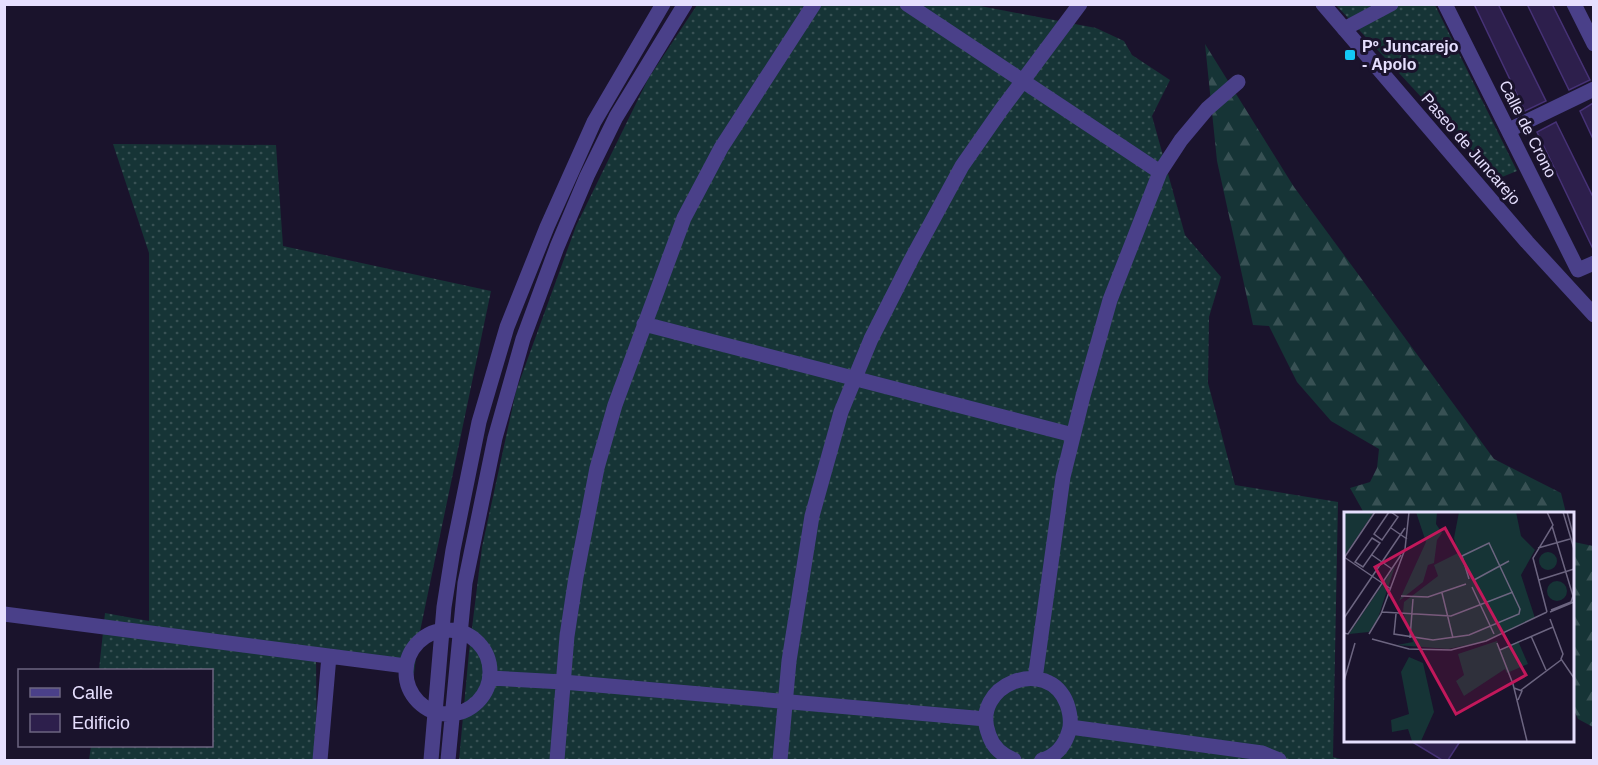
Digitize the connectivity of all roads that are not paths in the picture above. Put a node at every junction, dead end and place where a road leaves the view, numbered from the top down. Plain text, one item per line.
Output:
1 (663, 4) edge
2 (685, 4) edge
3 (814, 4) edge
4 (907, 4) edge
5 (1080, 4) edge
6 (1323, 4) edge
7 (1390, 4) edge
8 (1445, 4) edge
9 (1574, 4) edge
10 (1344, 29) junction
11 (1593, 44) edge
12 (1023, 81) junction
13 (1238, 82) dead end
14 (1593, 89) edge
15 (1509, 130) junction
16 (1160, 172) junction
17 (1593, 263) edge
18 (1593, 315) edge
19 (644, 324) junction
20 (855, 378) junction
21 (1073, 435) junction
22 (4, 614) edge
23 (442, 630) junction
24 (460, 632) junction
25 (329, 657) junction
26 (406, 666) junction
27 (490, 678) junction
28 (1035, 679) junction
29 (563, 682) junction
30 (785, 702) junction
31 (435, 712) junction
32 (452, 714) junction
33 (986, 719) junction
34 (1070, 727) junction
35 (320, 760) edge
36 (431, 760) edge
37 (448, 760) edge
38 (557, 760) edge
39 (780, 760) edge
40 (1014, 760) edge
41 (1042, 760) edge
42 (1279, 760) edge

1 - 23 street
2 - 24 street
3 - 19 street
4 - 12 street
5 - 12 street
6 - 10 street, Paseo de Juncarejo
7 - 10 street
8 - 15 street, Calle de Crono
9 - 11 street
10 - 18 street, Paseo de Juncarejo
12 - 16 street
12 - 20 street
13 - 16 street
14 - 15 street
15 - 17 street, Calle de Crono
16 - 21 street
19 - 20 street
19 - 29 street
20 - 21 street
20 - 30 street
21 - 28 street
22 - 25 street
23 - 24 street
23 - 26 street
23 - 31 street
24 - 27 street
24 - 32 street
25 - 26 street
25 - 35 street
26 - 31 street
27 - 29 street
27 - 32 street
28 - 33 street
28 - 34 street
29 - 30 street
29 - 38 street
30 - 33 street
30 - 39 street
31 - 32 street
31 - 36 street
32 - 37 street
33 - 40 street
34 - 41 street
34 - 42 street

